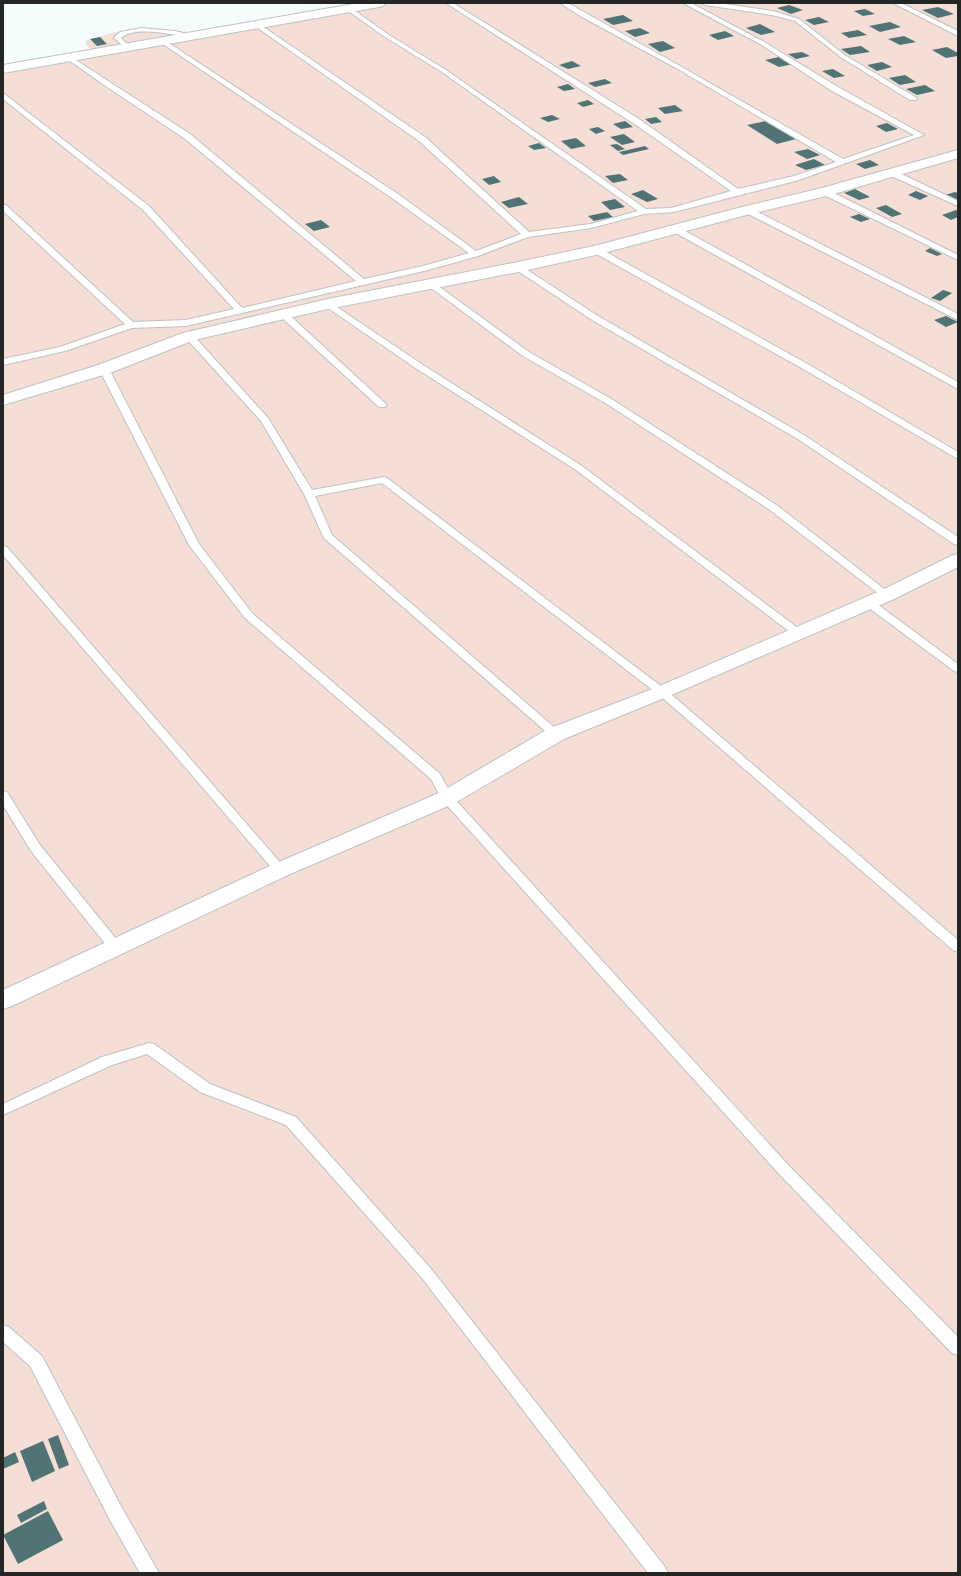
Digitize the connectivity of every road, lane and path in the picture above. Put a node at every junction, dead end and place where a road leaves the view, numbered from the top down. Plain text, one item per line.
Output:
1 (379, 3) edge
2 (449, 3) edge
3 (563, 3) edge
4 (686, 3) edge
5 (705, 3) edge
6 (896, 3) edge
7 (349, 9) junction
8 (257, 25) junction
9 (958, 34) edge
10 (192, 36) junction
11 (162, 41) junction
12 (128, 47) junction
13 (68, 57) junction
14 (3, 68) edge
15 (3, 95) edge
16 (913, 98) dead end
17 (958, 154) edge
18 (842, 162) junction
19 (890, 172) junction
20 (737, 192) junction
21 (825, 192) junction
22 (958, 204) edge
23 (3, 207) edge
24 (748, 210) junction
25 (644, 212) junction
26 (675, 229) junction
27 (527, 235) junction
28 (596, 250) junction
29 (475, 254) junction
30 (958, 258) edge
31 (518, 267) junction
32 (362, 282) junction
33 (430, 283) junction
34 (328, 304) junction
35 (239, 310) junction
36 (283, 314) junction
37 (958, 317) edge
38 (131, 324) junction
39 (189, 336) junction
40 (3, 362) edge
41 (104, 369) junction
42 (958, 386) edge
43 (3, 400) edge
44 (382, 405) dead end
45 (958, 456) edge
46 (309, 494) junction
47 (958, 542) edge
48 (3, 549) edge
49 (958, 560) edge
50 (878, 599) junction
51 (798, 633) junction
52 (958, 669) edge
53 (662, 692) junction
54 (556, 734) junction
55 (3, 794) edge
56 (446, 798) junction
57 (280, 870) junction
58 (958, 947) edge
59 (116, 948) junction
60 (3, 1000) edge
61 (3, 1110) edge
62 (3, 1332) edge
63 (958, 1348) edge
64 (150, 1573) edge
65 (659, 1573) edge

1 - 7 street
2 - 20 lane
3 - 18 lane
4 - 18 lane
5 - 16 lane
6 - 9 lane
7 - 8 street
7 - 25 lane
8 - 10 street
8 - 27 lane
10 - 11 street
10 - 12 lane
11 - 12 street
11 - 29 lane
12 - 13 street
13 - 14 street
13 - 32 lane
15 - 35 lane
17 - 19 street
18 - 20 lane
19 - 21 street
19 - 22 lane
20 - 25 lane
21 - 24 street
21 - 30 lane
23 - 38 lane
24 - 26 street
24 - 37 lane
25 - 27 lane
26 - 28 street
26 - 42 lane
27 - 29 lane
28 - 31 street
28 - 45 lane
29 - 32 lane
31 - 33 street
31 - 47 lane
32 - 35 lane
33 - 34 street
33 - 50 lane
34 - 36 street
34 - 51 lane
35 - 38 lane
36 - 39 street
36 - 44 lane
38 - 40 lane
39 - 41 street
39 - 46 lane
41 - 43 street
41 - 56 lane
46 - 53 lane
46 - 54 lane
48 - 57 lane
49 - 50 street
50 - 51 street
50 - 52 lane
51 - 53 street
53 - 54 street
53 - 58 lane
54 - 56 street
55 - 59 lane
56 - 57 street
56 - 63 lane
57 - 59 street
59 - 60 street
61 - 65 lane
62 - 64 lane

